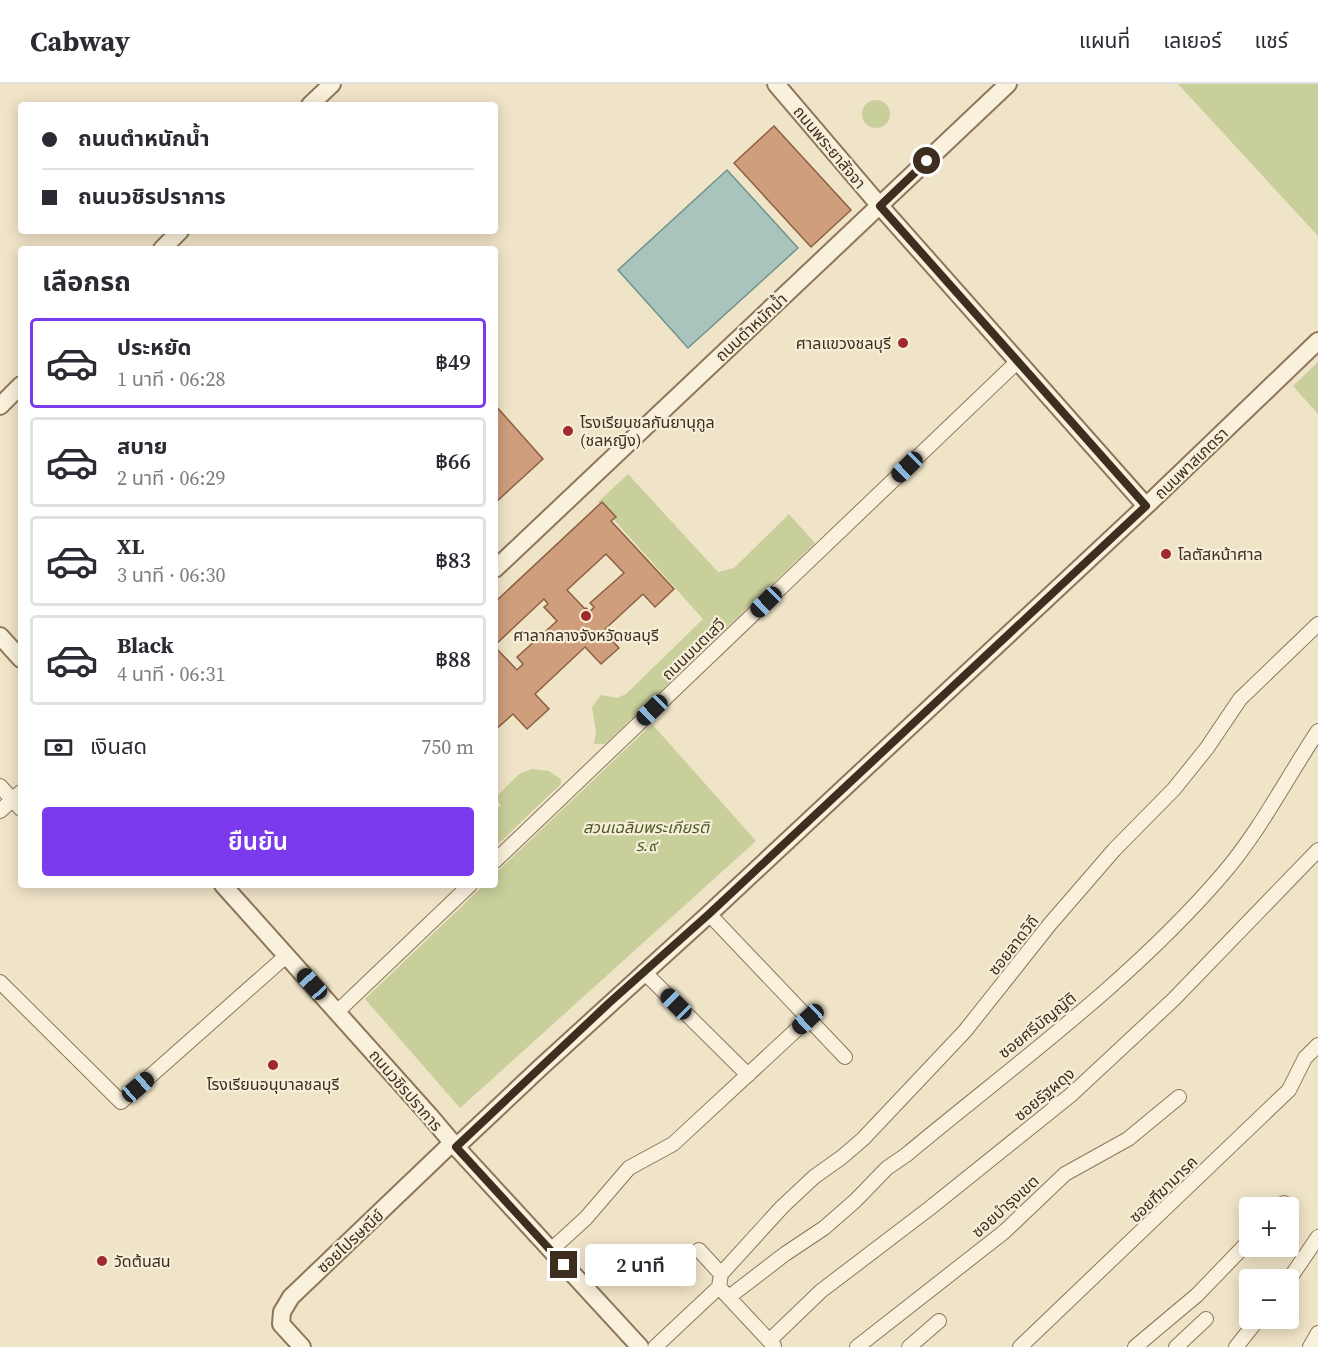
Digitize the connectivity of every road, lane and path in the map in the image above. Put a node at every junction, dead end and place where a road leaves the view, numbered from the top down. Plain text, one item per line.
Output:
1 (332, 84) edge
2 (776, 84) edge
3 (1008, 84) edge
4 (313, 102) edge
5 (880, 206) junction
6 (177, 234) edge
7 (165, 246) edge
8 (1318, 341) edge
9 (1017, 361) junction
10 (18, 388) edge
11 (0, 406) edge
12 (1146, 506) junction
13 (498, 566) edge
14 (1318, 624) edge
15 (0, 636) edge
16 (18, 656) edge
17 (1318, 731) edge
18 (0, 786) edge
19 (18, 800) edge
20 (0, 811) edge
21 (1318, 850) edge
22 (498, 858) edge
23 (226, 888) edge
24 (467, 888) edge
25 (709, 914) junction
26 (286, 956) junction
27 (644, 972) junction
28 (0, 982) edge
29 (337, 1012) junction
30 (808, 1019) junction
31 (1318, 1045) edge
32 (845, 1057) dead end
33 (748, 1075) junction
34 (1179, 1097) dead end
35 (454, 1145) junction
36 (1318, 1237) edge
37 (551, 1250) junction
38 (699, 1250) dead end
39 (1239, 1251) edge
40 (1296, 1269) edge
41 (723, 1286) junction
42 (1206, 1319) dead end
43 (939, 1321) dead end
44 (1250, 1329) edge
45 (1318, 1332) edge
46 (772, 1344) edge
47 (302, 1347) edge
48 (640, 1347) edge
49 (655, 1347) edge
50 (857, 1347) edge
51 (909, 1347) edge
52 (1020, 1347) edge
53 (1135, 1347) edge
54 (1176, 1347) edge
55 (1236, 1347) edge
56 (1310, 1347) edge

1 - 4 street
2 - 5 street, ถนนพระยาสัจจา
3 - 5 street, ถนนตำหนักน้ำ
5 - 9 street, ถนนพระยาสัจจา
5 - 13 street, ถนนตำหนักน้ำ
6 - 7 street
8 - 12 street, ถนนพาสเภตรา
9 - 12 street, ถนนพระยาสัจจา
9 - 22 street, ถนนมนตเสวี
10 - 11 street
12 - 25 street, ถนนพาสเภตรา
14 - 41 street, ซอยลาดวิถี
15 - 16 street
17 - 41 street, ซอยศรีบัญญัติ
18 - 19 street
19 - 20 street
21 - 46 street, ซอยรัฐผดุง
23 - 26 street, ถนนวชิรปราการ
24 - 29 street
25 - 27 street, ถนนพาสเภตรา
25 - 30 street
26 - 28 street
26 - 29 street, ถนนวชิรปราการ
27 - 33 street
27 - 35 street, ถนนพาสเภตรา
29 - 35 street, ถนนวชิรปราการ
30 - 32 street
30 - 33 street
31 - 52 street, ซอยฑีฆามารค
33 - 37 street
34 - 50 street, ซอยบำรุงเขต
35 - 37 street, ถนนวชิรปราการ
35 - 47 street, ซอยไปรษณีย์
36 - 40 street
37 - 48 street, ถนนวชิรปราการ
38 - 41 street
39 - 53 street
41 - 46 street
41 - 49 street, ซอยลาดวิถี
42 - 54 street
43 - 51 street
44 - 55 street
45 - 56 street

